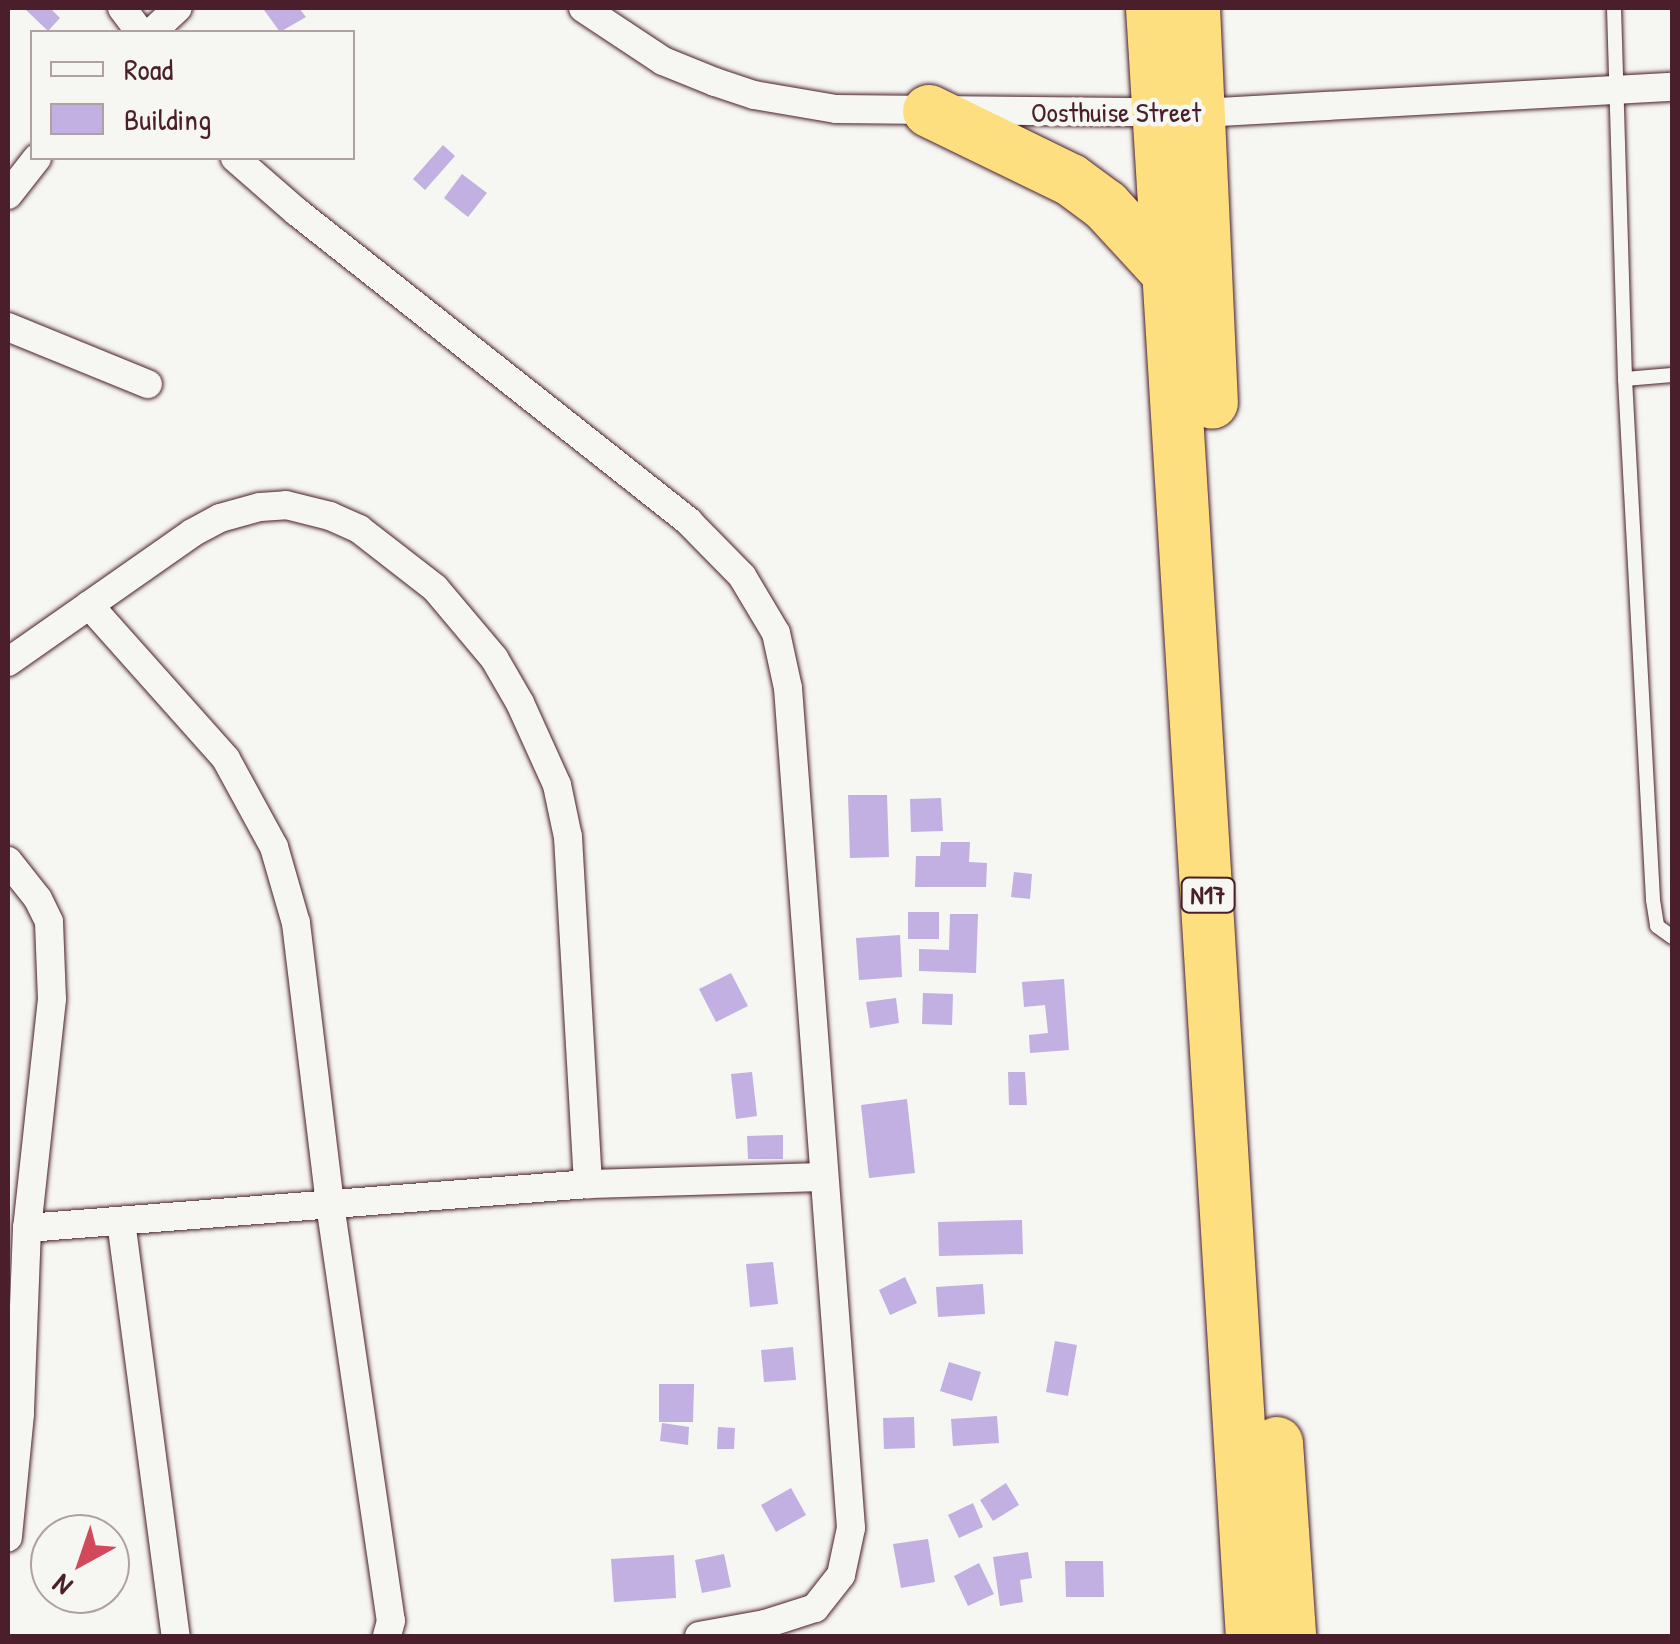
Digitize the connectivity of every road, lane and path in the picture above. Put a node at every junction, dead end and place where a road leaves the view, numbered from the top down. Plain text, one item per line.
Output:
1 (122, 8) edge
2 (178, 8) edge
3 (584, 8) edge
4 (1152, 8) edge
5 (1194, 8) edge
6 (1614, 8) edge
7 (138, 30) edge
8 (154, 30) edge
9 (1672, 87) edge
10 (1619, 88) junction
11 (928, 112) junction
12 (1180, 113) junction
13 (35, 160) edge
14 (237, 160) edge
15 (8, 195) edge
16 (1168, 272) junction
17 (8, 327) edge
18 (1672, 375) edge
19 (1625, 379) junction
20 (148, 384) dead end
21 (89, 604) junction
22 (8, 662) edge
23 (8, 861) edge
24 (1672, 937) edge
25 (824, 1176) junction
26 (588, 1184) junction
27 (330, 1204) junction
28 (121, 1221) junction
29 (27, 1228) junction
30 (8, 1537) edge
31 (176, 1636) edge
32 (387, 1636) edge
33 (699, 1636) edge
34 (1252, 1636) edge
35 (1290, 1636) edge

1 - 7 street
2 - 8 street
3 - 11 street, Oosthuise Street
4 - 12 highway, N17
5 - 12 highway, N17
6 - 10 lane
9 - 10 street, Oosthuise Street
10 - 12 street, Oosthuise Street
10 - 19 lane
11 - 12 street, Oosthuise Street
11 - 16 highway
12 - 16 highway, N17
12 - 35 highway, N17
13 - 15 street
14 - 25 street
16 - 34 highway, N17
17 - 20 street
18 - 19 lane
19 - 24 lane
21 - 22 street
21 - 26 street
21 - 27 street
23 - 29 street
25 - 26 street
25 - 33 street
26 - 27 street
27 - 28 street
27 - 32 street
28 - 29 street
28 - 31 street
29 - 30 street

